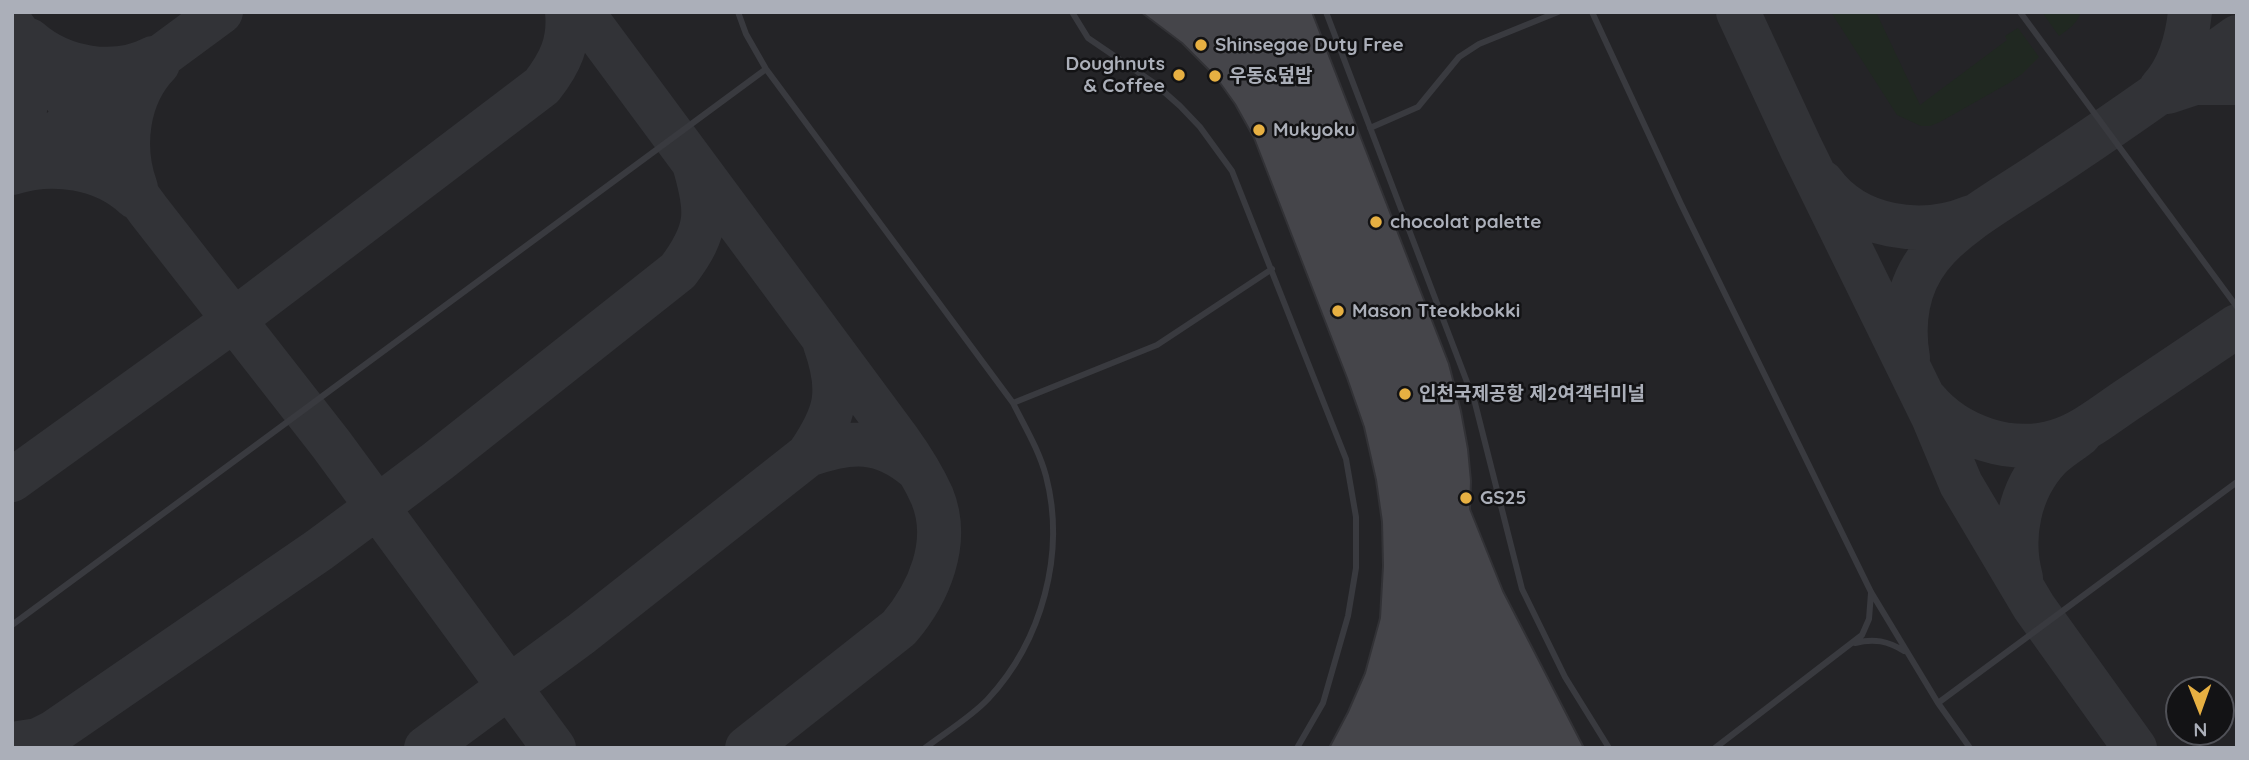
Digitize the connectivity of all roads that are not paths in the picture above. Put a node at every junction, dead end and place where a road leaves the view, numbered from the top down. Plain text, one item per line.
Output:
1 (738, 12) edge
2 (1072, 12) edge
3 (1326, 12) edge
4 (1558, 12) edge
5 (1592, 12) edge
6 (2020, 12) edge
7 (766, 69) junction
8 (1370, 128) junction
9 (1272, 269) junction
10 (2237, 307) edge
11 (1013, 403) junction
12 (2237, 482) edge
13 (1871, 592) junction
14 (12, 625) edge
15 (1853, 643) junction
16 (1906, 652) junction
17 (1938, 703) junction
18 (925, 748) edge
19 (1297, 748) edge
20 (1609, 748) edge
21 (1715, 748) edge
22 (1970, 748) edge

1 - 7 lane
2 - 9 lane
3 - 8 lane
4 - 8 lane
5 - 13 lane
6 - 10 lane
7 - 11 lane
7 - 14 lane
8 - 20 lane
9 - 11 lane
9 - 19 lane
11 - 18 lane
12 - 17 lane
13 - 15 lane
13 - 16 lane
15 - 16 lane
15 - 21 lane
16 - 17 lane
17 - 22 lane

